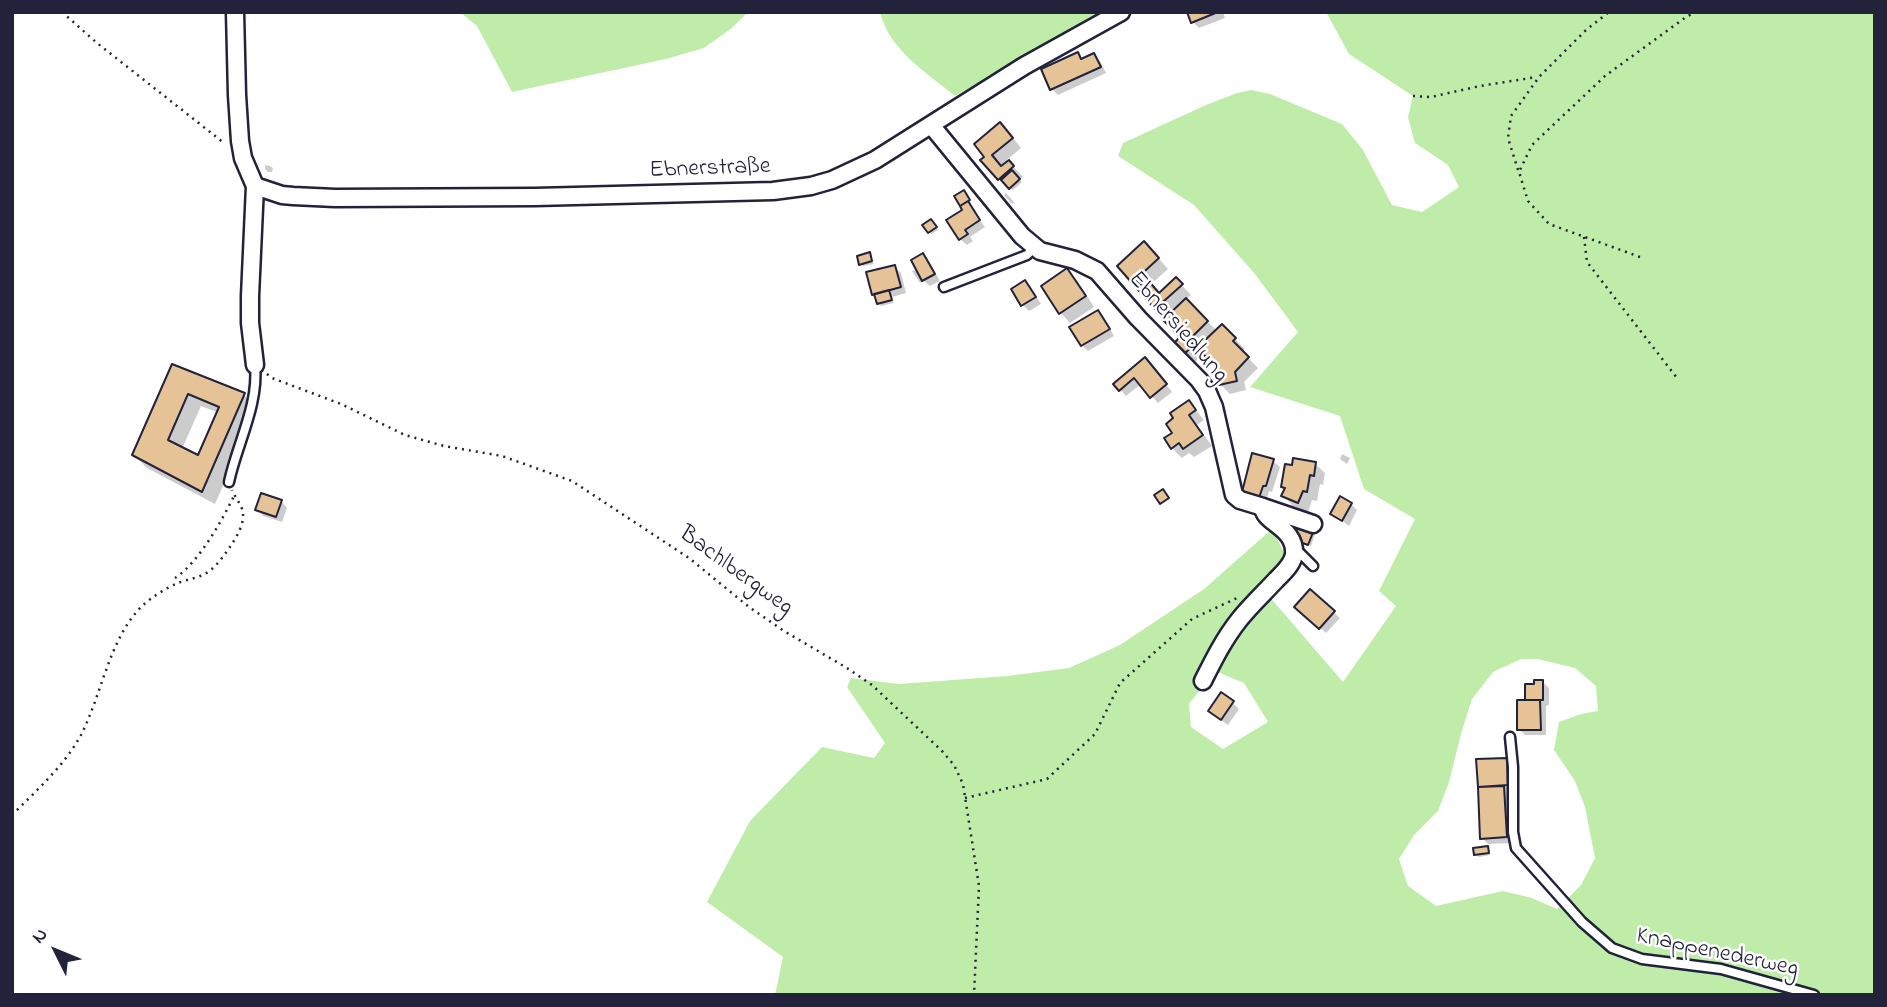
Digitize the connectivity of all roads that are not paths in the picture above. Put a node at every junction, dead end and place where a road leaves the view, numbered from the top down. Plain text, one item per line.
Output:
1 (235, 12) edge
2 (1121, 12) edge
3 (931, 125) junction
4 (255, 186) junction
5 (1035, 247) junction
6 (944, 287) dead end
7 (255, 365) joint
8 (229, 482) road end
9 (1263, 507) junction
10 (1314, 524) dead end
11 (1294, 550) junction
12 (1313, 566) dead end
13 (1203, 681) dead end
14 (1510, 737) dead end
15 (1814, 995) edge

1 - 4 street
2 - 3 street, Ebnerstraße
3 - 4 street, Ebnerstraße
3 - 5 street, Ebnersiedlung
4 - 7 street
5 - 6 lane
5 - 9 street, Ebnersiedlung
7 - 8 lane
9 - 10 street, Ebnersiedlung
9 - 11 street, Ebnersiedlung
11 - 12 lane
11 - 13 street
14 - 15 lane, Knappenederweg

